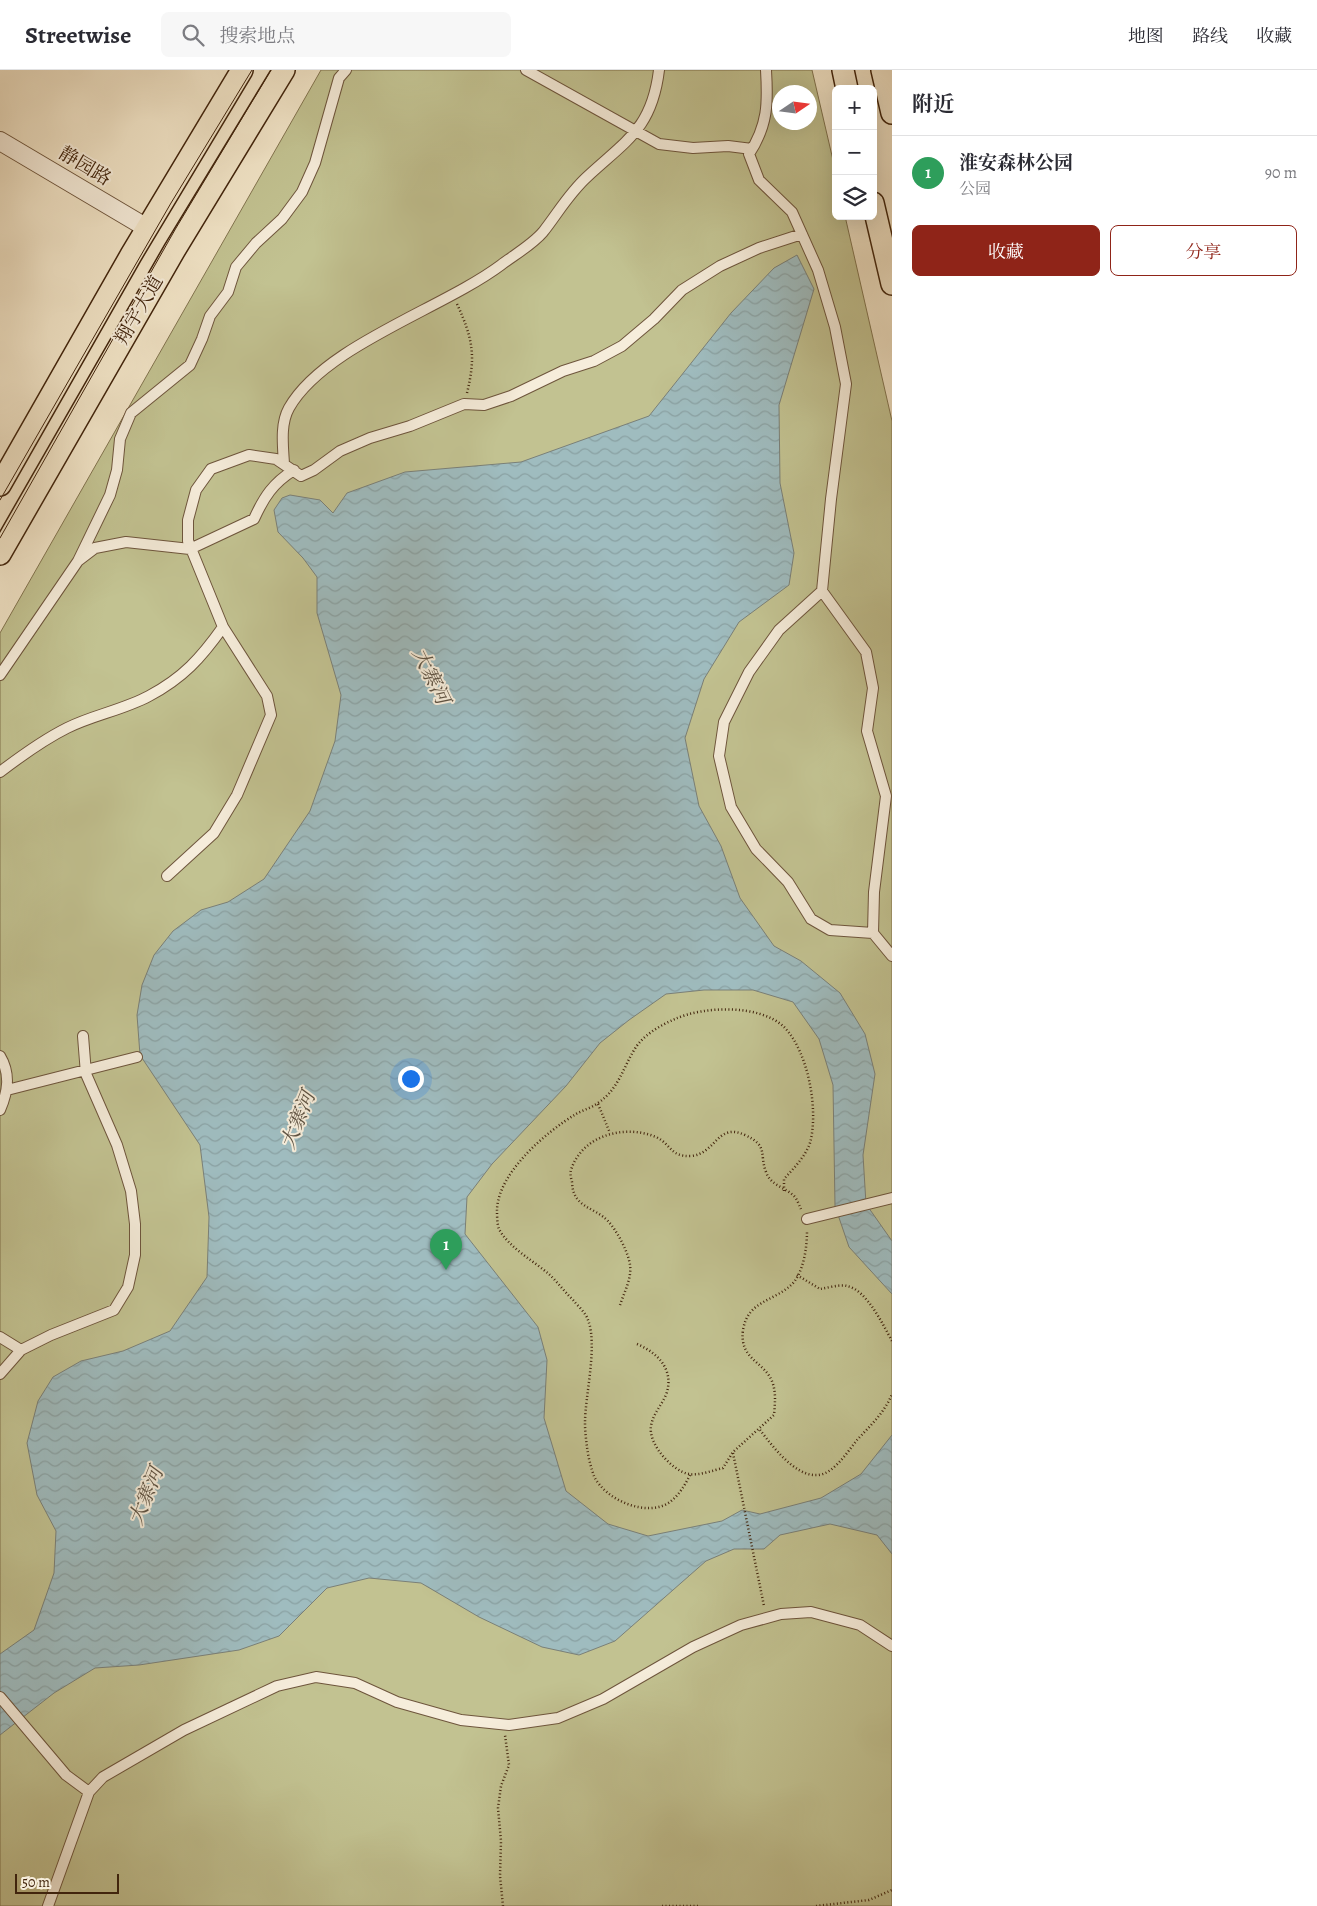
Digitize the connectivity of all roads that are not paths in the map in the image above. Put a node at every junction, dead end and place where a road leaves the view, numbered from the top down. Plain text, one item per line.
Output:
1 (242, 70) edge
2 (284, 70) edge
3 (346, 70) edge
4 (526, 70) edge
5 (659, 70) edge
6 (766, 70) edge
7 (843, 70) edge
8 (882, 70) edge
9 (846, 85) edge
10 (892, 113) edge
11 (635, 131) junction
12 (0, 141) edge
13 (752, 149) junction
14 (877, 220) edge
15 (148, 228) junction
16 (802, 234) junction
17 (892, 284) edge
18 (284, 464) junction
19 (294, 470) junction
20 (0, 485) edge
21 (190, 549) junction
22 (0, 554) edge
23 (78, 561) junction
24 (822, 591) junction
25 (223, 627) junction
26 (0, 676) edge
27 (0, 772) edge
28 (167, 876) dead end
29 (873, 933) junction
30 (892, 956) edge
31 (83, 1036) dead end
32 (0, 1056) edge
33 (137, 1057) dead end
34 (86, 1070) junction
35 (7, 1090) junction
36 (0, 1110) edge
37 (890, 1198) edge
38 (807, 1219) road end
39 (0, 1337) edge
40 (21, 1350) junction
41 (0, 1374) edge
42 (892, 1646) edge
43 (0, 1697) edge
44 (89, 1792) junction
45 (48, 1906) edge

1 - 15 main road, 翔宇大道
2 - 22 main road, 翔宇大道
3 - 23 street
4 - 11 street
5 - 11 street
6 - 13 street
7 - 9 main road
8 - 10 main road
11 - 13 street
11 - 18 street
12 - 15 street, 静园路
13 - 16 street
14 - 17 main road
15 - 20 main road, 翔宇大道
16 - 19 street
16 - 24 street
18 - 19 street
18 - 21 street
19 - 21 street
21 - 23 street
21 - 25 street
23 - 26 street
24 - 29 street
24 - 29 street
25 - 27 street
25 - 28 street
29 - 30 street
31 - 34 street
32 - 35 street
33 - 34 street
34 - 35 street
34 - 40 street
35 - 36 street
37 - 38 street
39 - 40 street
40 - 41 street
42 - 44 street
43 - 44 street
44 - 45 street

